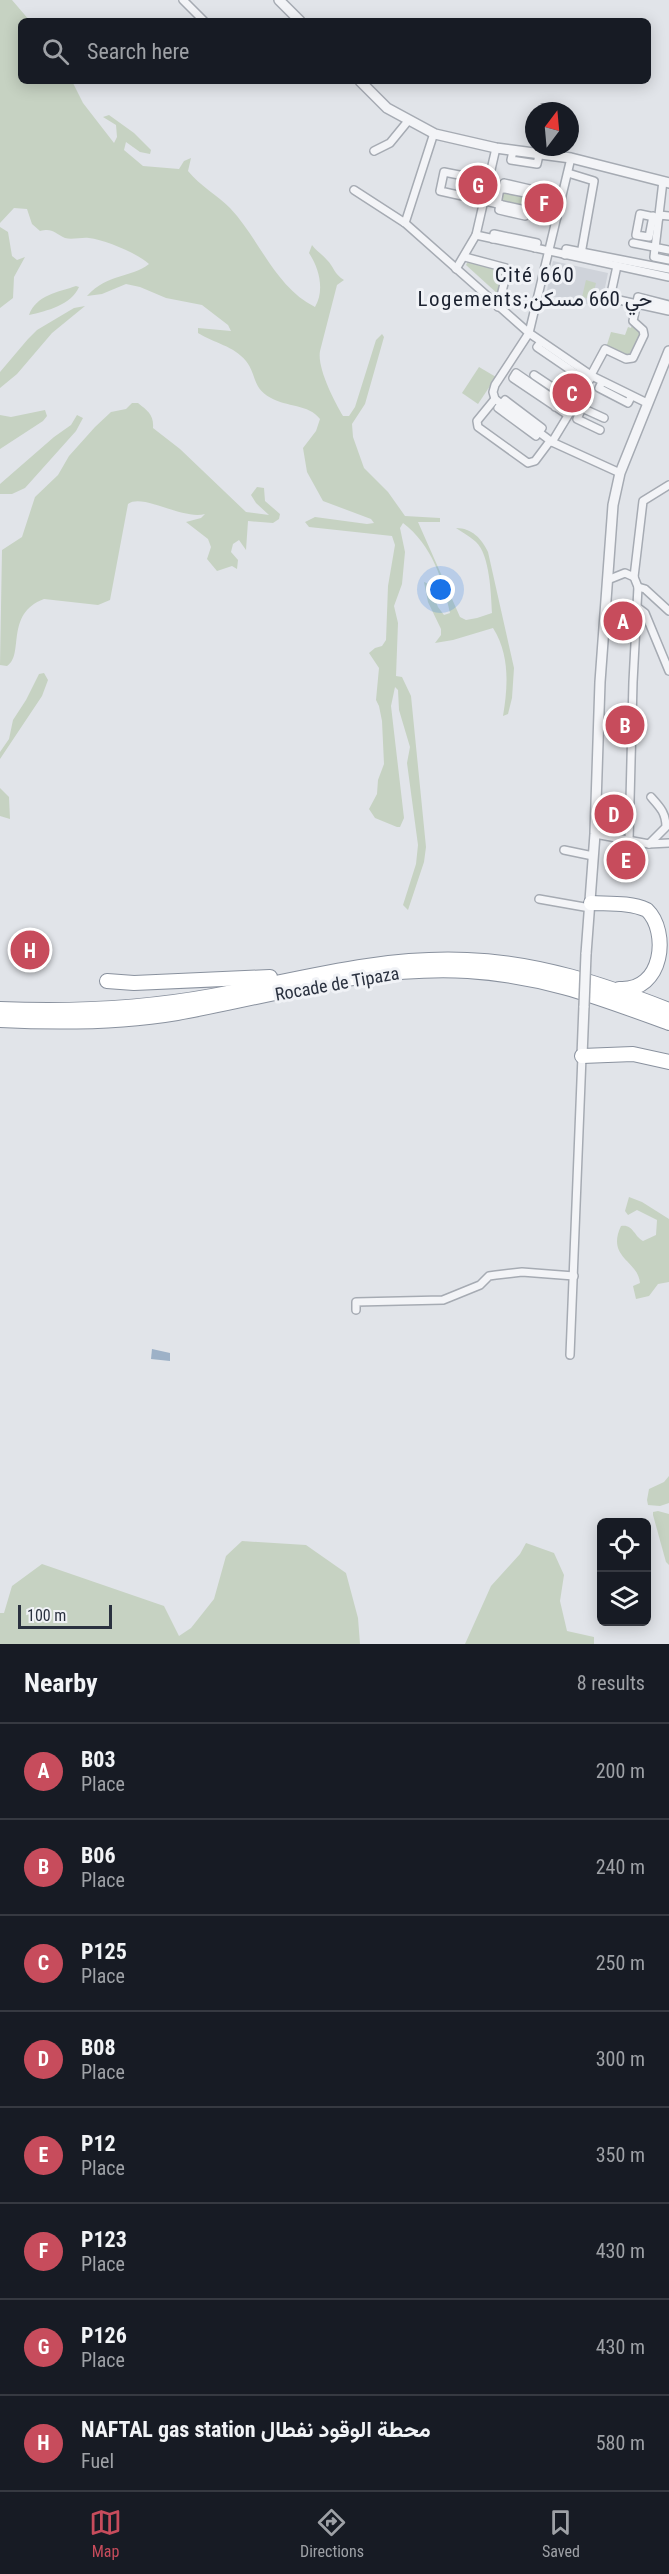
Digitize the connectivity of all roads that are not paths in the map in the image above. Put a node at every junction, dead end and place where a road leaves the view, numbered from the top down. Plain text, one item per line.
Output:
1 (183, 0) edge
2 (279, 0) edge
3 (201, 18) edge
4 (297, 18) edge
5 (363, 84) edge
6 (408, 121) junction
7 (434, 133) junction
8 (496, 148) junction
9 (374, 151) dead end
10 (571, 158) junction
11 (568, 173) junction
12 (489, 181) junction
13 (666, 182) edge
14 (354, 190) dead end
15 (561, 200) junction
16 (484, 201) junction
17 (498, 204) junction
18 (669, 214) edge
19 (655, 216) junction
20 (557, 217) junction
21 (405, 223) junction
22 (476, 235) junction
23 (633, 243) dead end
24 (643, 245) junction
25 (655, 248) junction
26 (669, 250) edge
27 (549, 251) junction
28 (581, 255) junction
29 (465, 257) junction
30 (669, 260) edge
31 (617, 266) junction
32 (456, 269) junction
33 (669, 269) edge
34 (669, 277) edge
35 (636, 304) junction
36 (669, 304) edge
37 (498, 307) junction
38 (669, 311) edge
39 (529, 333) junction
40 (669, 351) edge
41 (534, 375) dead end
42 (591, 376) junction
43 (494, 388) junction
44 (495, 399) junction
45 (647, 403) junction
46 (488, 406) junction
47 (555, 407) junction
48 (572, 409) junction
49 (579, 414) junction
50 (604, 418) dead end
51 (600, 430) dead end
52 (551, 441) junction
53 (620, 473) junction
54 (669, 485) edge
55 (634, 577) junction
56 (610, 579) junction
57 (638, 587) junction
58 (637, 607) junction
59 (669, 611) edge
60 (669, 671) edge
61 (651, 797) dead end
62 (595, 834) junction
63 (629, 840) junction
64 (669, 843) edge
65 (649, 844) junction
66 (564, 850) dead end
67 (593, 856) junction
68 (539, 899) dead end
69 (591, 902) junction
70 (669, 922) edge
71 (305, 977) junction
72 (107, 981) dead end
73 (593, 982) junction
74 (0, 1009) edge
75 (669, 1010) edge
76 (0, 1020) edge
77 (669, 1023) edge
78 (582, 1056) junction
79 (669, 1062) edge
80 (574, 1276) junction
81 (356, 1310) dead end
82 (570, 1355) dead end

1 - 3 street
2 - 4 street
5 - 6 street
6 - 7 street
6 - 9 street
7 - 8 street
7 - 21 street
8 - 10 street
8 - 12 street
10 - 11 street
10 - 13 street
11 - 15 street
11 - 28 street
12 - 16 street
12 - 16 street
13 - 19 street
14 - 21 street
15 - 17 street
15 - 20 street
16 - 17 street
16 - 22 street
17 - 20 street
18 - 19 street
19 - 24 street
19 - 25 street
20 - 27 street
21 - 32 street
22 - 27 street
22 - 29 street
23 - 24 street
24 - 25 street
25 - 26 street
25 - 30 street
27 - 28 street
27 - 39 street
28 - 31 street
28 - 33 street
29 - 32 street
29 - 37 street
31 - 34 street
31 - 35 street
32 - 37 street
35 - 36 street
35 - 38 street
35 - 42 street
37 - 39 street
39 - 42 street
39 - 43 street
40 - 45 street
41 - 48 street
42 - 45 street
42 - 48 street
43 - 44 street
43 - 46 street
44 - 46 street
44 - 52 street
45 - 53 street
46 - 52 street
47 - 47 street
47 - 48 street
48 - 49 street
48 - 52 street
49 - 50 street
49 - 51 street
52 - 53 street
53 - 56 street
54 - 55 street
55 - 56 street
55 - 57 street
56 - 62 street
57 - 58 street
57 - 59 street
58 - 60 street
58 - 63 street
61 - 65 street
62 - 63 street
62 - 67 street
63 - 65 street
64 - 65 street
66 - 67 street
67 - 69 street
68 - 69 street
69 - 70 highway
69 - 73 highway
69 - 78 street, bridge
71 - 72 highway
71 - 73 highway, Rocade de Tipaza
71 - 74 highway, Rocade de Tipaza
73 - 75 highway, Rocade de Tipaza
76 - 77 highway, Rocade de Tipaza
78 - 79 highway
78 - 80 street
80 - 81 street
80 - 82 street

